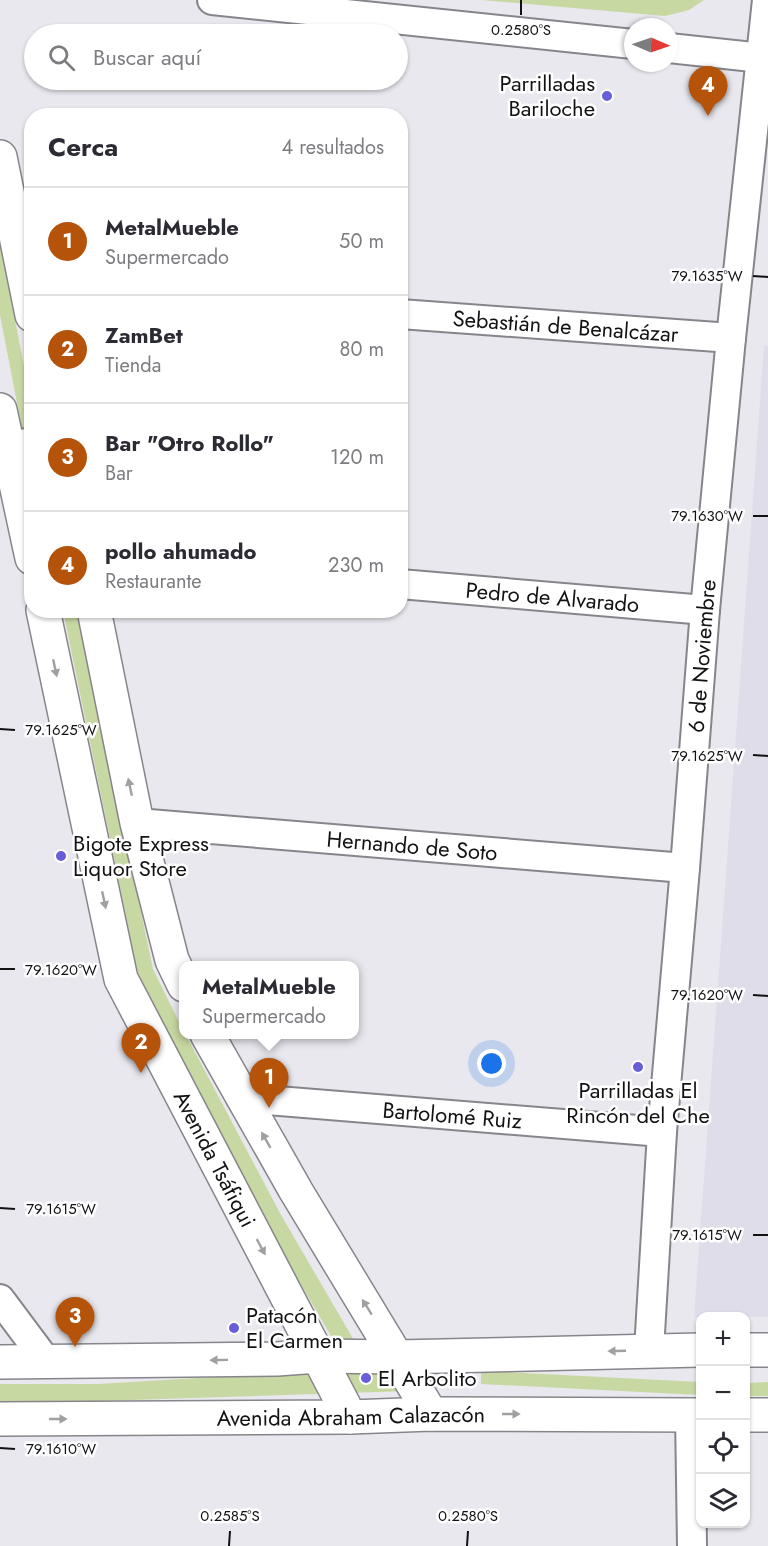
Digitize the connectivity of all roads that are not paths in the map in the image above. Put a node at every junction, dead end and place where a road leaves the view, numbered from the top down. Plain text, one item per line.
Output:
1 (212, 0) edge
2 (767, 0) edge
3 (624, 43) edge
4 (678, 49) edge
5 (762, 58) junction
6 (0, 157) edge
7 (24, 267) edge
8 (408, 315) edge
9 (730, 338) junction
10 (0, 410) edge
11 (13, 445) edge
12 (24, 510) edge
13 (408, 585) edge
14 (705, 610) junction
15 (45, 618) edge
16 (96, 618) edge
17 (137, 823) junction
18 (685, 868) junction
19 (179, 976) edge
20 (209, 1039) edge
21 (241, 1098) junction
22 (662, 1132) junction
23 (0, 1299) edge
24 (649, 1350) junction
25 (696, 1350) edge
26 (750, 1350) edge
27 (768, 1350) edge
28 (318, 1356) junction
29 (398, 1357) junction
30 (0, 1362) edge
31 (47, 1362) junction
32 (431, 1414) junction
33 (695, 1414) edge
34 (768, 1414) edge
35 (750, 1415) edge
36 (350, 1417) junction
37 (0, 1419) edge
38 (692, 1546) edge

1 - 3 street
2 - 5 street, 6 de Noviembre
4 - 5 street
5 - 9 street, 6 de Noviembre
6 - 7 main road
8 - 9 street, Sebastián de Benalcázar
9 - 14 street, 6 de Noviembre
10 - 11 main road
11 - 12 main road
13 - 14 street, Pedro de Alvarado
14 - 18 street, 6 de Noviembre
15 -> 28 main road, Avenida Tsáfiqui
17 -> 16 main road
17 - 18 street, Hernando de Soto
17 - 19 main road
18 - 22 street, 6 de Noviembre
20 - 21 main road
21 - 22 street, Bartolomé Ruiz
29 -> 21 main road
22 - 24 street, 6 de Noviembre
23 - 31 street
24 - 25 main road
24 -> 29 main road
26 - 27 main road
28 - 29 main road
28 -> 31 main road
28 - 36 main road, Avenida Tsáfiqui
29 - 32 main road
30 - 31 main road
32 -> 33 main road, Avenida Abraham Calazacón
32 - 36 main road, Avenida Abraham Calazacón
33 - 38 street
34 - 35 main road
37 -> 36 main road, Avenida Abraham Calazacón

